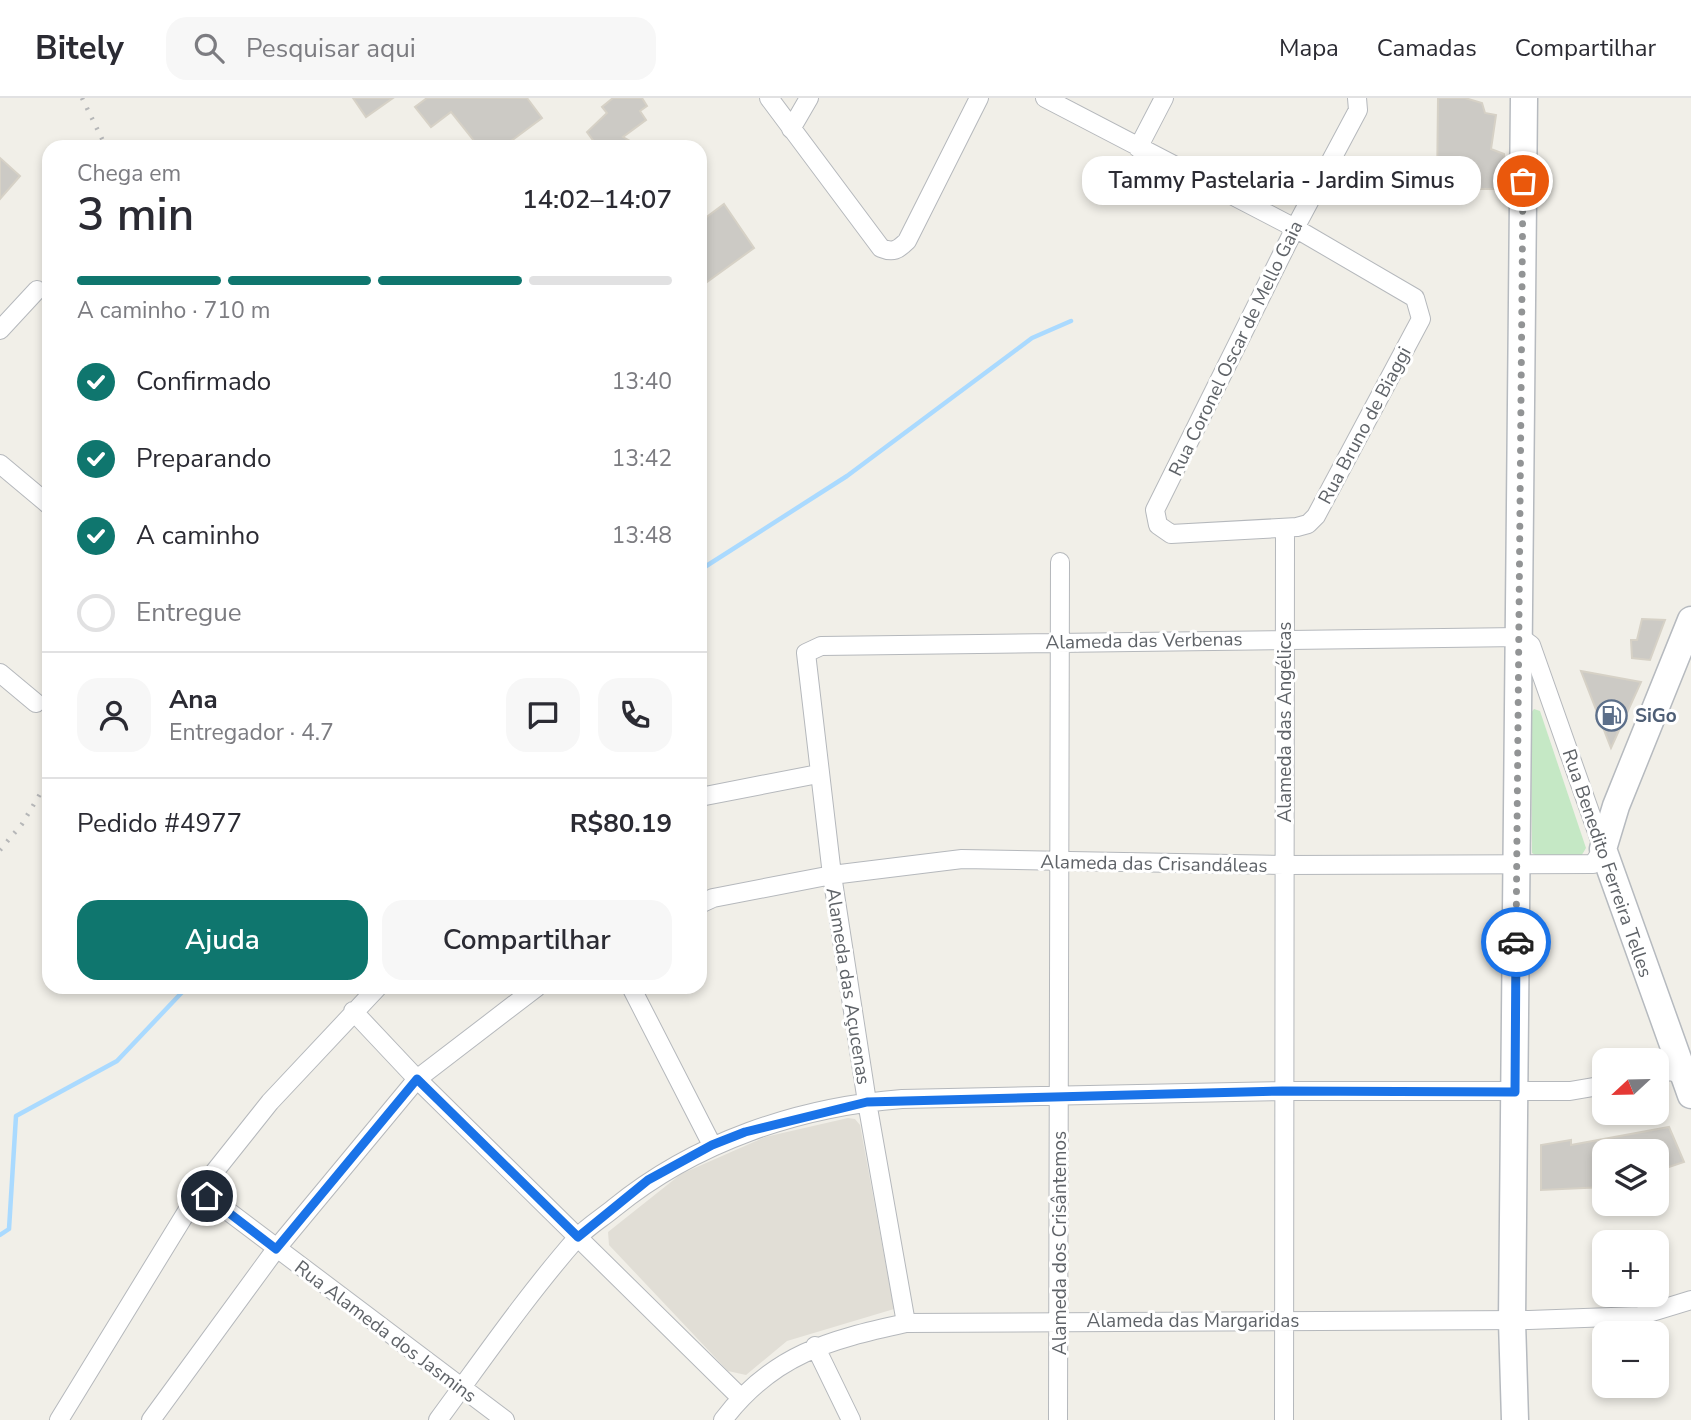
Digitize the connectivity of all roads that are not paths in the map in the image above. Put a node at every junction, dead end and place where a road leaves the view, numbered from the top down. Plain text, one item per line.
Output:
1 (769, 98) edge
2 (809, 98) edge
3 (979, 98) edge
4 (1045, 98) edge
5 (1164, 98) edge
6 (1357, 98) edge
7 (1524, 98) edge
8 (792, 129) junction
9 (1138, 148) junction
10 (1295, 228) junction
11 (37, 290) dead end
12 (0, 330) edge
13 (0, 464) edge
14 (42, 499) edge
15 (1158, 525) joint
16 (1285, 528) junction
17 (1060, 562) dead end
18 (1691, 620) edge
19 (1520, 637) junction
20 (1285, 638) junction
21 (1060, 641) junction
22 (811, 649) joint
23 (0, 673) edge
24 (37, 703) dead end
25 (818, 774) junction
26 (707, 796) edge
27 (1603, 849) junction
28 (1060, 862) junction
29 (1284, 865) junction
30 (1516, 865) junction
31 (832, 875) junction
32 (707, 901) edge
33 (371, 994) edge
34 (528, 994) edge
35 (635, 994) edge
36 (353, 1011) junction
37 (1670, 1071) edge
38 (417, 1079) junction
39 (1688, 1086) edge
40 (1592, 1087) edge
41 (1282, 1091) junction
42 (1515, 1092) junction
43 (1059, 1095) junction
44 (867, 1102) junction
45 (712, 1145) junction
46 (200, 1190) junction
47 (578, 1237) junction
48 (276, 1249) junction
49 (1691, 1300) edge
50 (1060, 1320) junction
51 (1283, 1320) junction
52 (1512, 1321) junction
53 (906, 1323) junction
54 (815, 1346) junction
55 (462, 1387) junction
56 (740, 1397) junction
57 (59, 1420) edge
58 (151, 1420) edge
59 (438, 1420) edge
60 (505, 1420) edge
61 (723, 1420) edge
62 (851, 1420) edge
63 (1058, 1420) edge
64 (1284, 1420) edge
65 (1515, 1420) edge

1 - 8 street
2 - 8 street
3 - 8 street
4 - 9 street
5 - 9 street
6 - 10 street, Rua Coronel Oscar de Mello Gaia
7 - 19 main road
9 - 10 street
10 - 15 street, Rua Coronel Oscar de Mello Gaia
10 - 16 street, Rua Bruno de Biaggi
11 - 12 street
13 - 14 street
15 - 16 street, Rua Bruno de Biaggi
16 - 20 street, Alameda das Angélicas
17 - 21 street, Alameda dos Crisântemos
18 - 27 main road
19 - 20 street, Alameda das Verbenas
19 - 27 street, Rua Benedito Ferreira Telles
19 - 30 main road
20 - 21 street, Alameda das Verbenas
20 - 29 street, Alameda das Angélicas
21 - 22 street, Alameda das Verbenas
21 - 28 street, Alameda dos Crisântemos
22 - 25 street, Alameda das Açucenas
23 - 24 street
25 - 26 street
25 - 31 street, Alameda das Açucenas
27 - 30 street, Alameda das Crisandáleas
27 - 39 main road, Rua Benedito Ferreira Telles
28 - 29 street, Alameda das Crisandáleas
28 - 31 street, Alameda das Crisandáleas
28 - 43 street, Alameda dos Crisântemos
29 - 30 street, Alameda das Crisandáleas
29 - 41 street, Alameda das Angélicas
30 - 42 main road
31 - 32 street, Alameda das Crisandáleas
31 - 44 street, Alameda das Açucenas
33 - 36 street
34 - 38 street
35 - 45 street
36 - 38 street
36 - 46 street
37 - 39 street
38 - 47 street
38 - 48 street
40 - 42 street
41 - 42 street
41 - 43 street
41 - 51 street, Alameda das Angélicas
42 - 52 main road
43 - 44 street
43 - 50 street, Alameda dos Crisântemos
44 - 45 street
44 - 53 street, Alameda das Açucenas
45 - 47 street
46 - 48 street, Rua Alameda dos Jasmins
46 - 57 street
47 - 55 street
47 - 56 street
48 - 55 street, Rua Alameda dos Jasmins
48 - 58 street
49 - 52 street, Alameda das Margaridas
50 - 51 street, Alameda das Margaridas
50 - 53 street, Alameda das Margaridas
50 - 63 street, Alameda dos Crisântemos
51 - 52 street, Alameda das Margaridas
51 - 64 street, Alameda das Angélicas
52 - 65 main road
53 - 54 street, Alameda das Margaridas
54 - 56 street, Alameda das Margaridas
54 - 62 street
55 - 59 street
55 - 60 street, Rua Alameda dos Jasmins
56 - 61 street, Alameda das Margaridas

